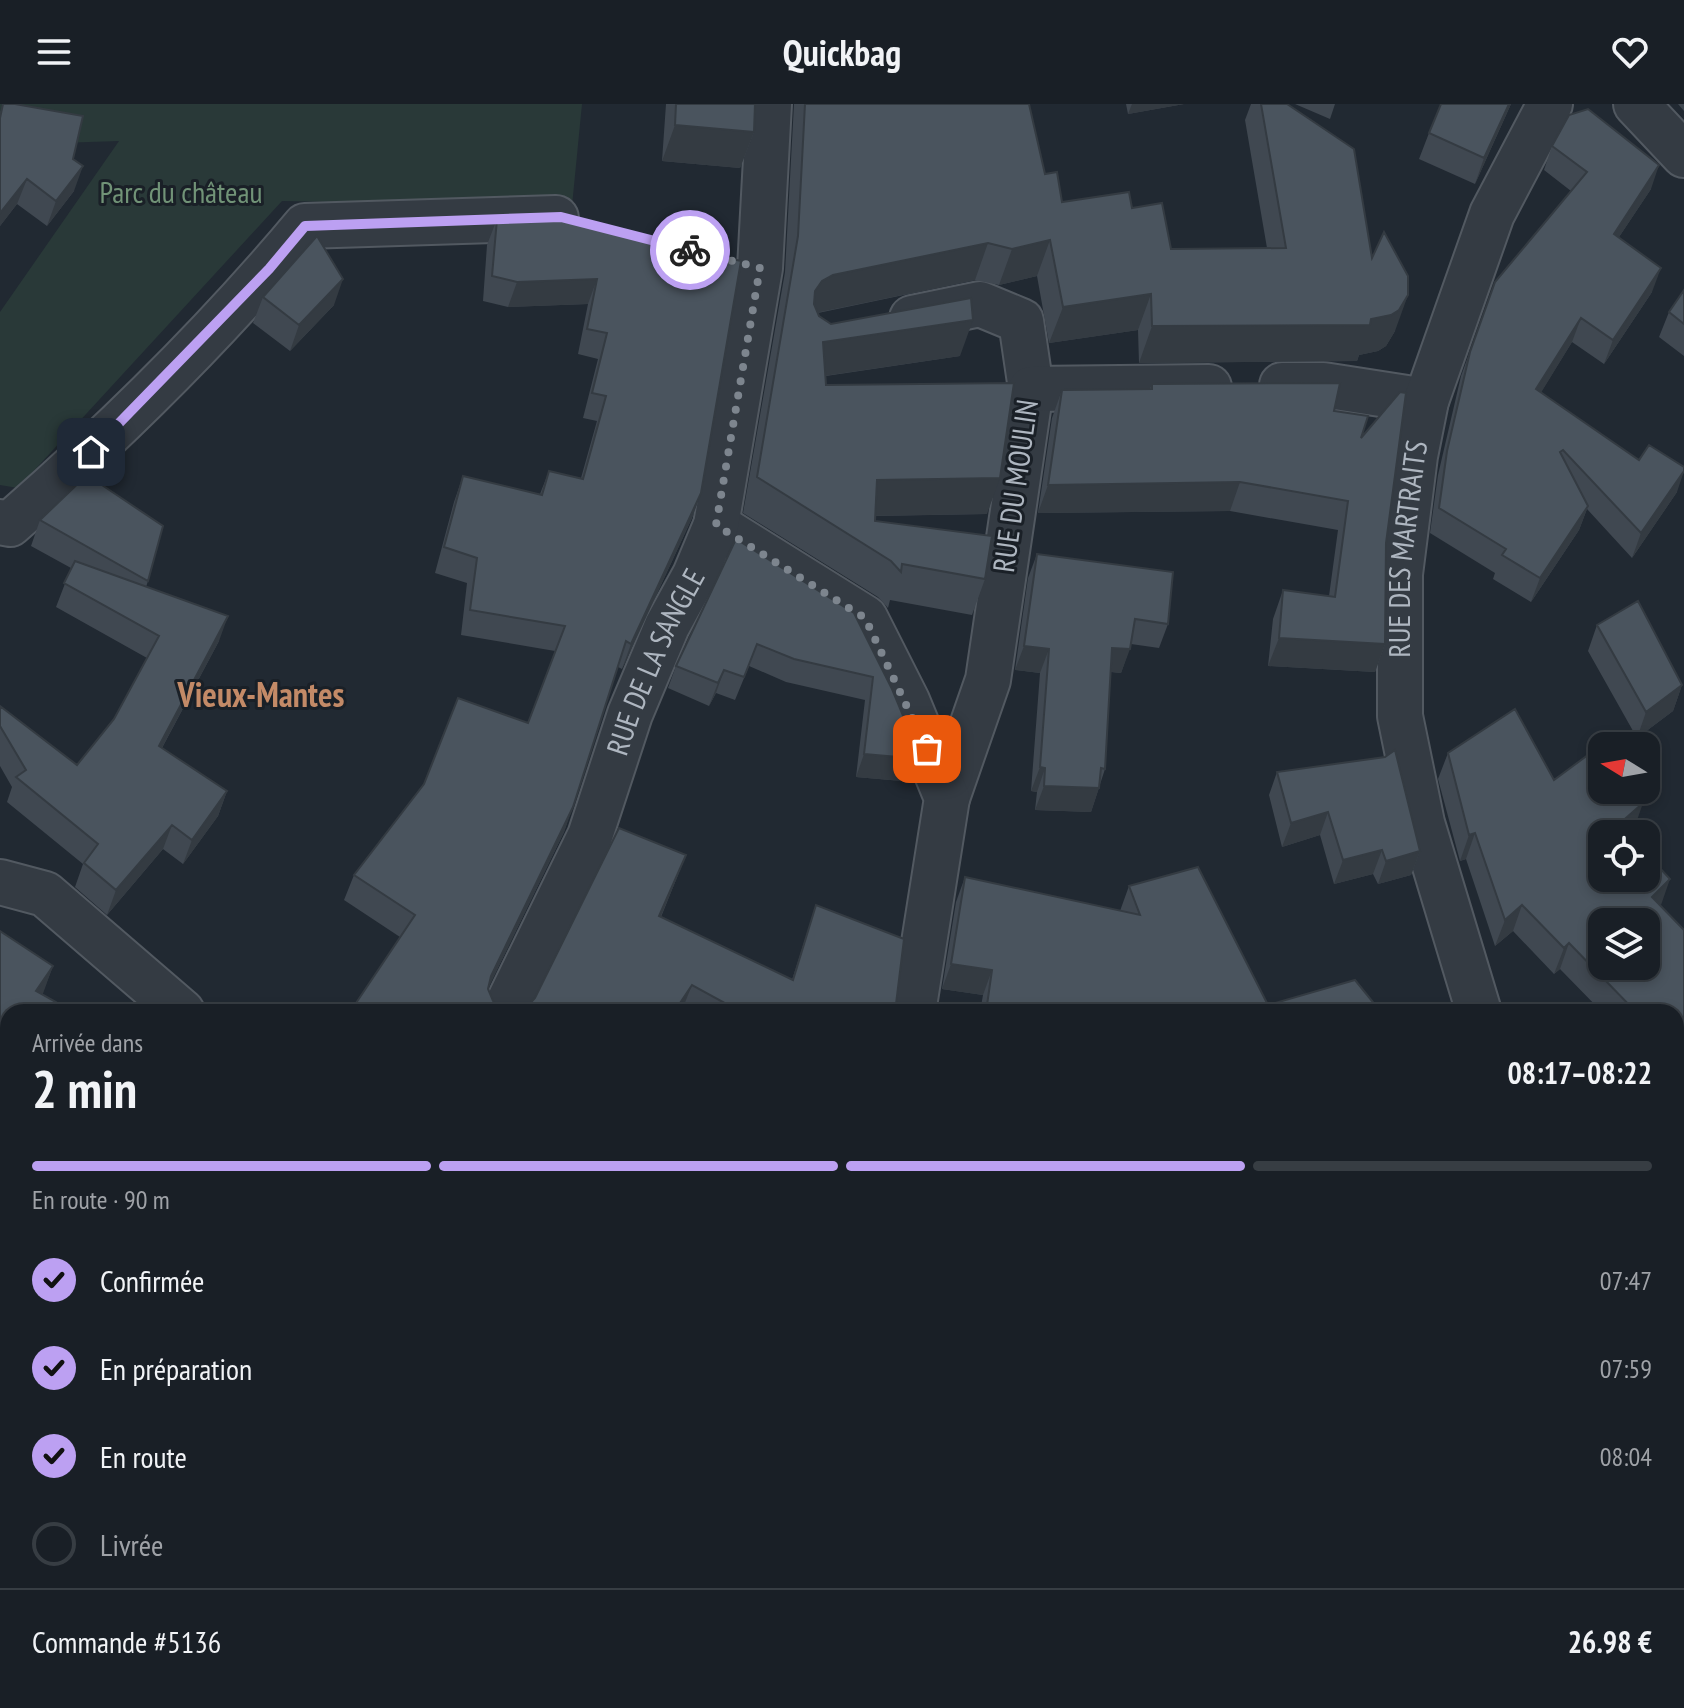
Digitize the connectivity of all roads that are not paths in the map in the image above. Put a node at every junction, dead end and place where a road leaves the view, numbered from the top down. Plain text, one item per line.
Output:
1 (769, 104) edge
2 (1550, 104) edge
3 (1636, 104) edge
4 (1684, 155) edge
5 (592, 225) edge
6 (714, 257) edge
7 (760, 268) junction
8 (871, 326) edge
9 (1031, 389) junction
10 (1426, 401) junction
11 (0, 522) edge
12 (716, 525) junction
13 (947, 798) junction
14 (0, 882) edge
15 (173, 1004) edge
16 (508, 1004) edge
17 (914, 1004) edge
18 (1477, 1004) edge

1 - 7 street, RUE DE LA SANGLE
2 - 10 street, RUE DES MARTRAITS
3 - 4 street
5 - 11 street
6 - 7 street
7 - 12 street, RUE DE LA SANGLE
8 - 9 street, RUE DU MOULIN
9 - 10 street
9 - 13 street, RUE DU MOULIN
10 - 18 street, RUE DES MARTRAITS
12 - 13 street
12 - 16 street, RUE DE LA SANGLE
13 - 17 street, RUE DU MOULIN
14 - 15 street

